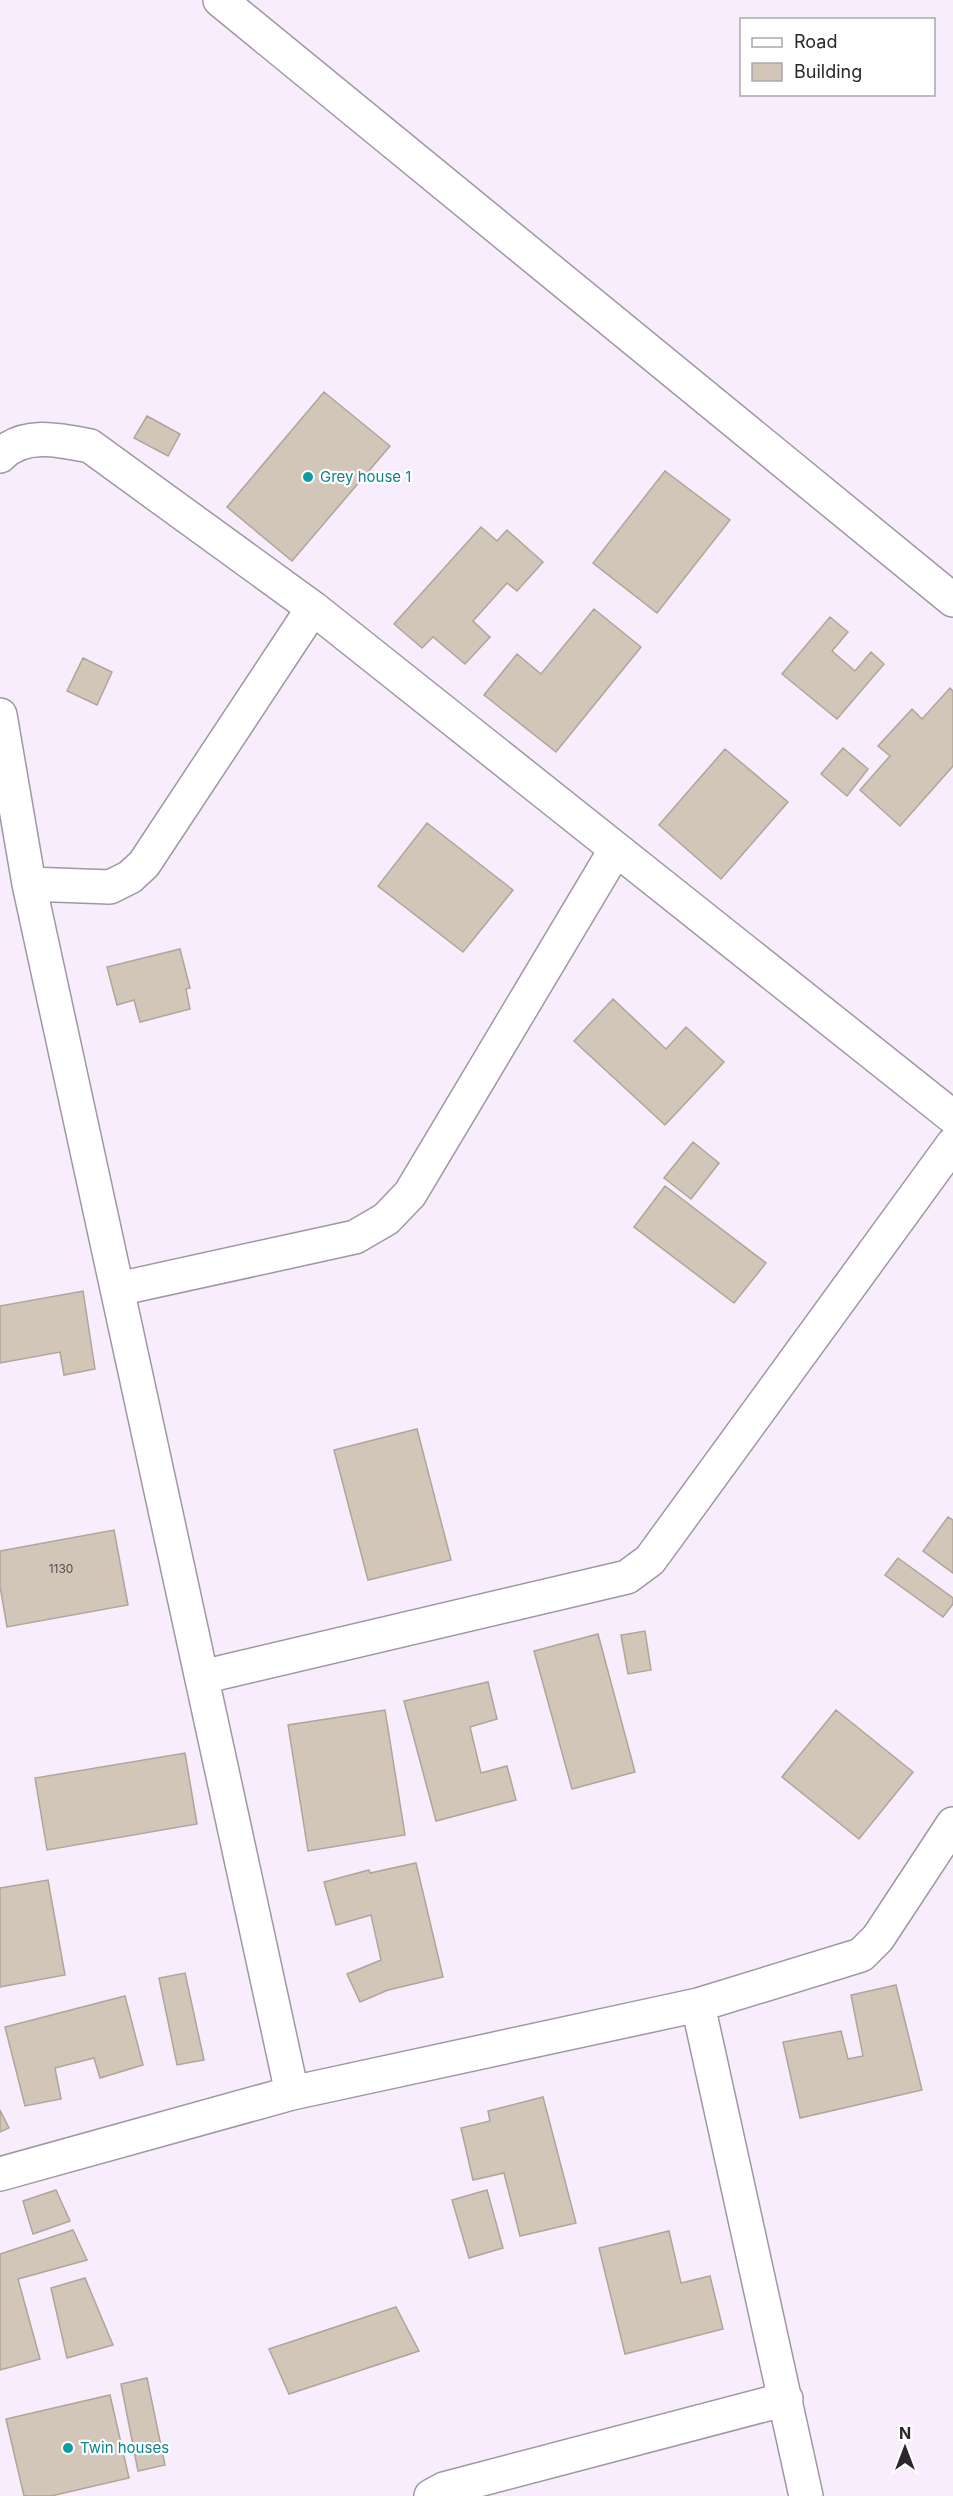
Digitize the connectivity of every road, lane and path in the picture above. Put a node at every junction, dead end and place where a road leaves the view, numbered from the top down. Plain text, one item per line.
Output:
1 (220, 0) edge
2 (0, 456) edge
3 (953, 600) edge
4 (313, 608) junction
5 (0, 715) edge
6 (616, 849) junction
7 (29, 884) junction
8 (953, 1117) edge
9 (953, 1144) edge
10 (118, 1289) junction
11 (202, 1677) junction
12 (953, 1824) edge
13 (698, 2005) junction
14 (292, 2093) junction
15 (0, 2174) edge
16 (786, 2399) junction
17 (431, 2496) edge
18 (806, 2496) edge

1 - 3 street
2 - 4 street
4 - 6 street
4 - 7 street
5 - 7 street
6 - 8 street
6 - 10 street
7 - 10 street
9 - 11 street
10 - 11 street
11 - 14 street
12 - 13 street
13 - 14 street
13 - 16 street
14 - 15 street
16 - 17 street
16 - 18 street

